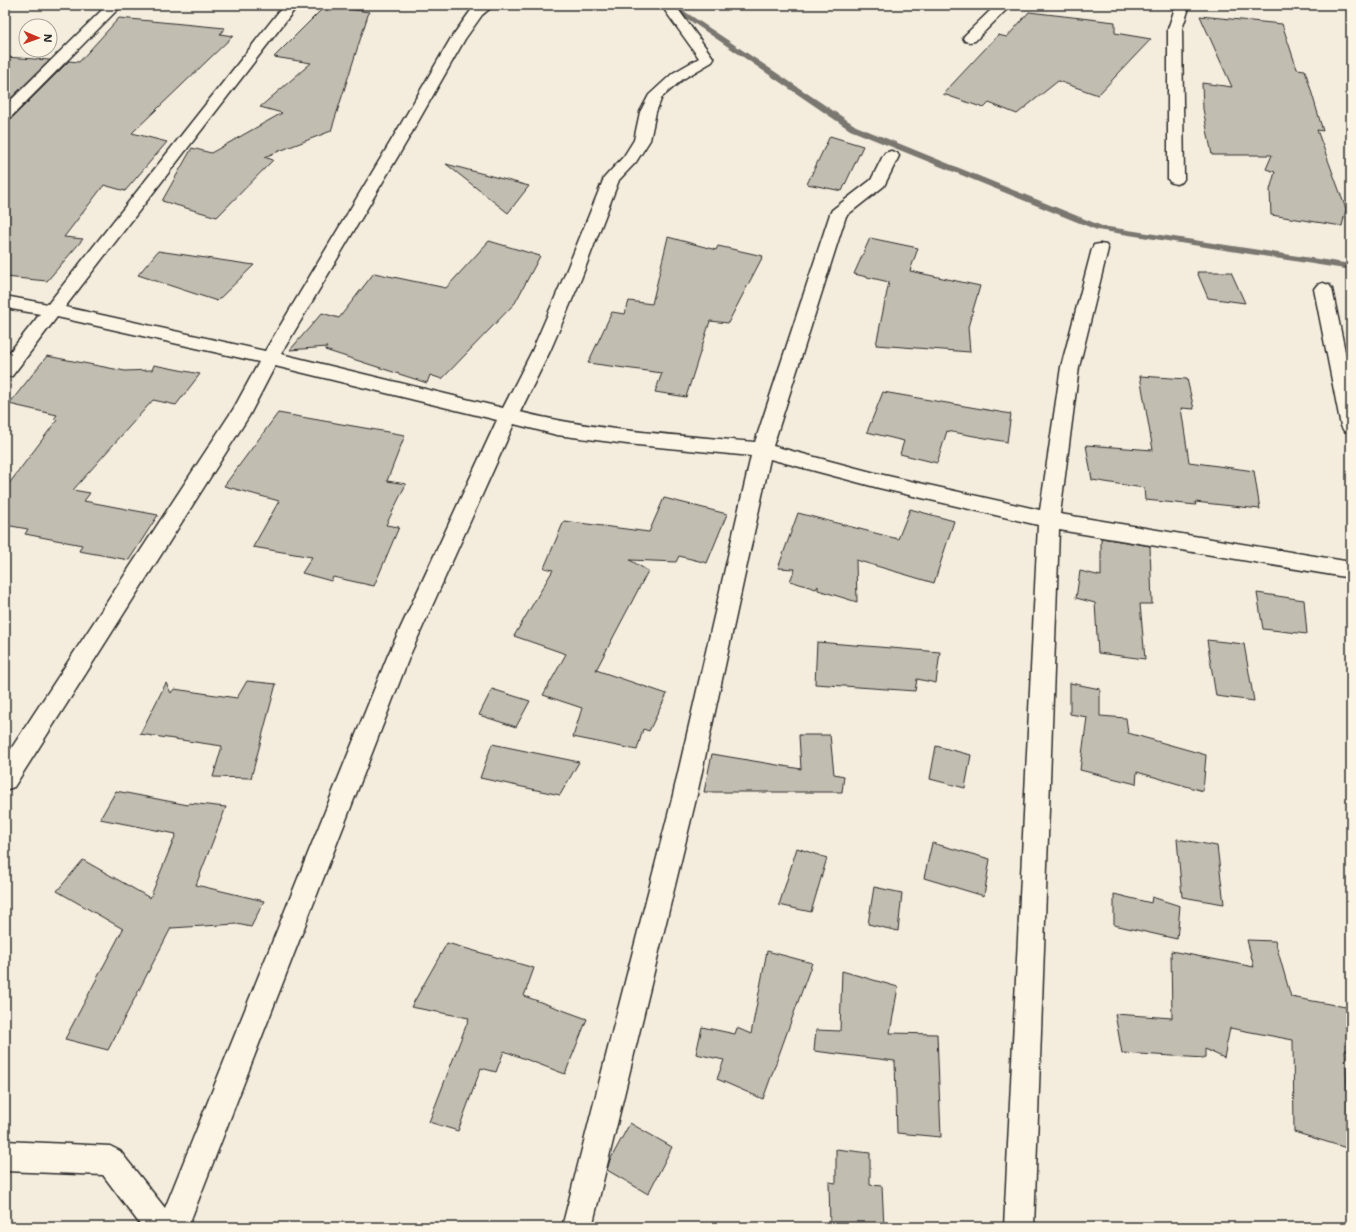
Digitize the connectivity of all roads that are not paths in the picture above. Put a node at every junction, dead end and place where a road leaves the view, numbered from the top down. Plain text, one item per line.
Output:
1 (115, 5) edge
2 (292, 5) edge
3 (487, 5) edge
4 (668, 5) edge
5 (1004, 5) edge
6 (1183, 5) edge
7 (970, 38) dead end
8 (5, 115) edge
9 (891, 156) dead end
10 (1176, 179) dead end
11 (1100, 249) dead end
12 (1323, 289) dead end
13 (5, 302) edge
14 (52, 310) junction
15 (270, 358) junction
16 (5, 371) edge
17 (509, 415) junction
18 (1351, 426) edge
19 (762, 450) junction
20 (1049, 520) junction
21 (1351, 570) edge
22 (5, 779) edge
23 (5, 1156) edge
24 (161, 1227) edge
25 (173, 1227) edge
26 (577, 1227) edge
27 (1019, 1227) edge

1 - 8 street
2 - 14 street
3 - 15 street
4 - 17 street
5 - 7 street
6 - 10 street
9 - 19 street
11 - 20 street
12 - 18 street
13 - 14 street
14 - 15 street
14 - 16 street
15 - 17 street
15 - 22 street
17 - 19 street
17 - 25 street
19 - 20 street
19 - 26 street
20 - 21 street
20 - 27 street
23 - 24 street

